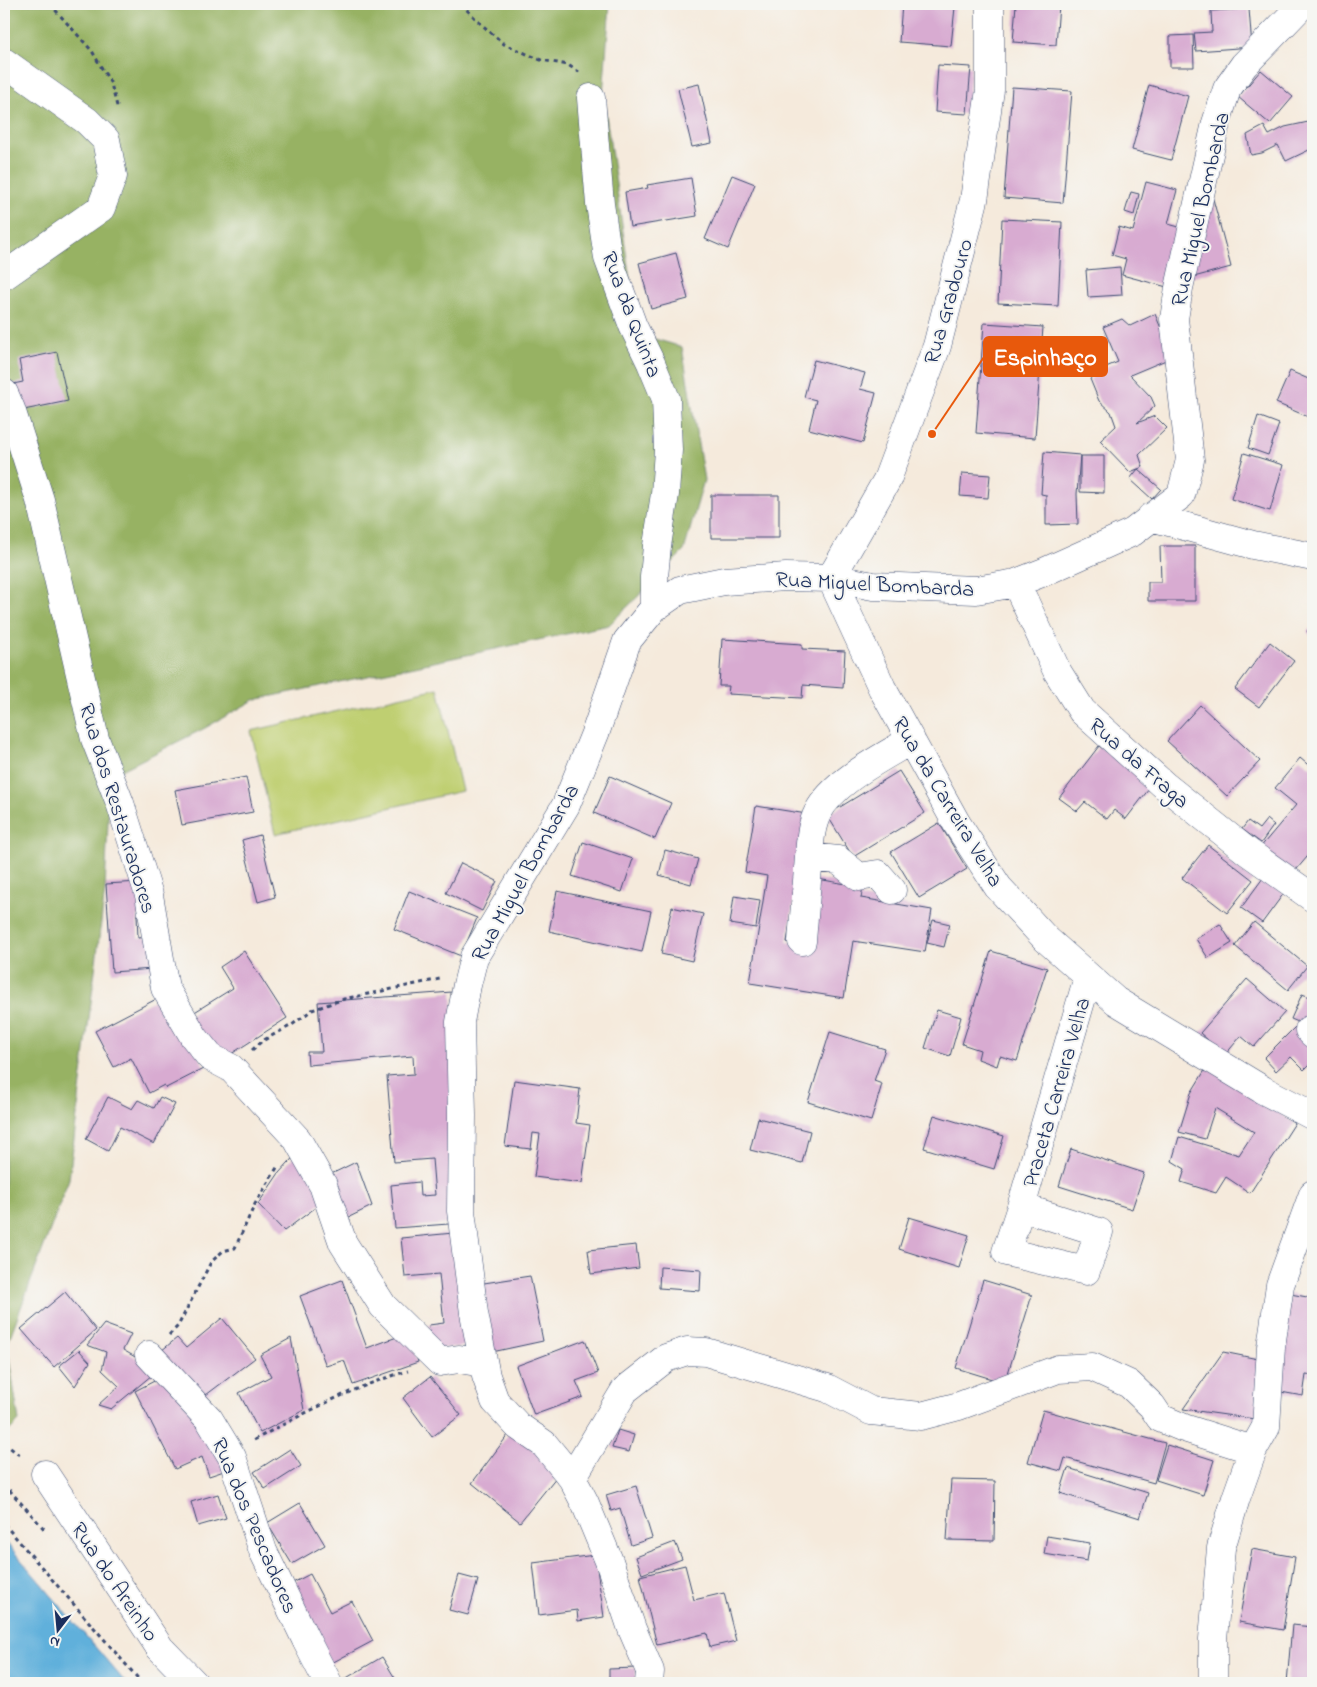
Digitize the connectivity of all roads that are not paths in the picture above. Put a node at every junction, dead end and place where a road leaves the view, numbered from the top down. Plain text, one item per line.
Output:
1 (990, 4) edge
2 (1303, 4) edge
3 (4, 62) edge
4 (591, 98) road end
5 (4, 276) edge
6 (4, 393) edge
7 (1151, 517) junction
8 (1313, 557) edge
9 (831, 578) junction
10 (1016, 584) junction
11 (654, 608) junction
12 (911, 740) junction
13 (809, 857) junction
14 (892, 890) dead end
15 (1313, 898) edge
16 (802, 941) dead end
17 (1088, 977) junction
18 (1313, 1116) edge
19 (1313, 1194) edge
20 (1021, 1207) dead end
21 (149, 1355) road end
22 (483, 1363) junction
23 (1253, 1450) junction
24 (45, 1474) dead end
25 (572, 1478) junction
26 (194, 1683) edge
27 (328, 1683) edge
28 (649, 1683) edge
29 (1213, 1683) edge

1 - 9 street, Rua Gradouro
2 - 7 street, Rua Miguel Bombarda
3 - 5 street
4 - 11 street, Rua da Quinta
6 - 22 street, Rua dos Restauradores
7 - 8 street
7 - 10 street, Rua Miguel Bombarda
9 - 10 street, Rua Miguel Bombarda
9 - 11 street, Rua Miguel Bombarda
9 - 12 street, Rua da Carreira Velha
10 - 15 street, Rua da Fraga
11 - 22 street, Rua Miguel Bombarda
12 - 13 street
12 - 17 street, Rua da Carreira Velha
13 - 14 street
13 - 16 street
17 - 18 street, Rua da Carreira Velha
17 - 20 street, Praceta Carreira Velha
19 - 23 street
21 - 27 street, Rua dos Pescadores
22 - 25 street, Rua Miguel Bombarda
23 - 25 street
23 - 29 street
24 - 26 street, Rua do Areinho
25 - 28 street, Rua Miguel Bombarda

